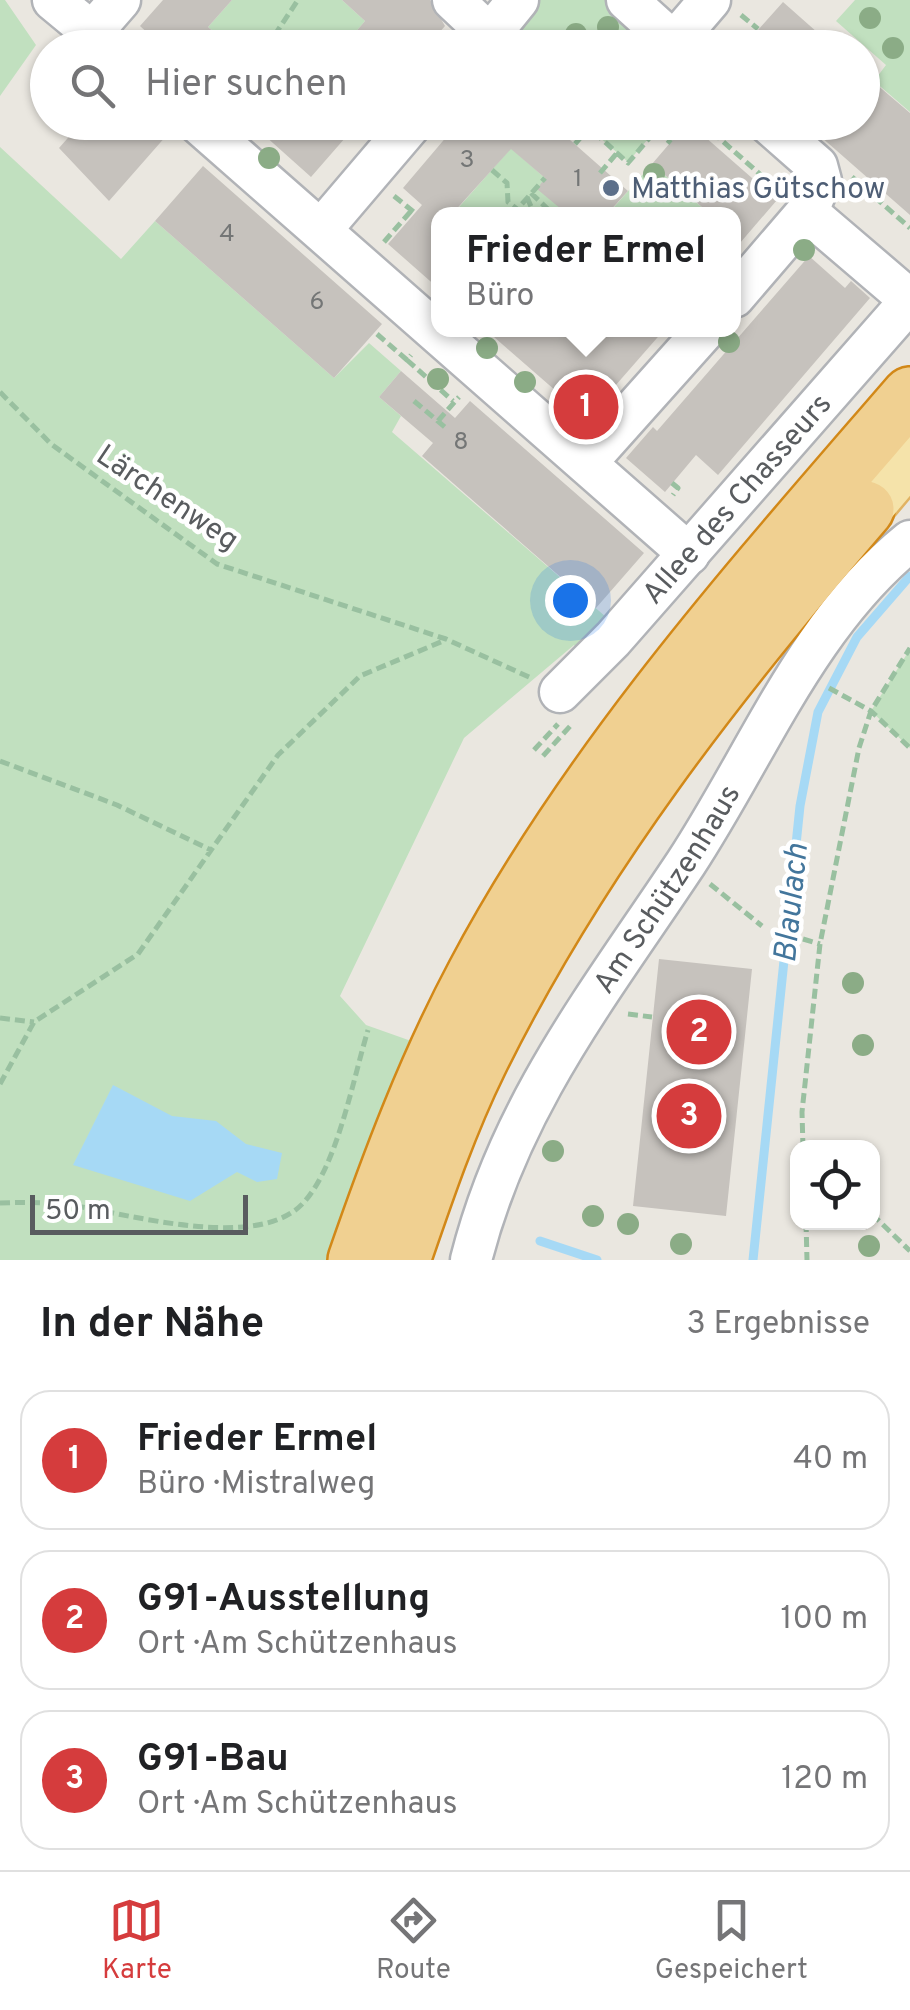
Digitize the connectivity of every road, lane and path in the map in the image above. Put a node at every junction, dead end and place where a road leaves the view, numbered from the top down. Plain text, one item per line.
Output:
1 (54, 0) edge
2 (120, 0) edge
3 (298, 0) edge
4 (452, 0) edge
5 (518, 0) edge
6 (627, 0) edge
7 (724, 6) edge
8 (758, 29) dead end
9 (91, 30) edge
10 (106, 30) edge
11 (278, 30) edge
12 (475, 30) edge
13 (493, 30) edge
14 (660, 30) edge
15 (695, 30) edge
16 (218, 140) edge
17 (398, 140) edge
18 (577, 140) edge
19 (603, 140) edge
20 (647, 140) edge
21 (668, 140) edge
22 (722, 140) edge
23 (788, 140) edge
24 (670, 142) dead end
25 (574, 144) dead end
26 (617, 152) junction
27 (492, 170) dead end
28 (600, 173) dead end
29 (866, 177) dead end
30 (545, 178) dead end
31 (860, 184) dead end
32 (529, 194) junction
33 (797, 205) junction
34 (512, 207) edge
35 (519, 207) edge
36 (532, 207) edge
37 (545, 207) edge
38 (414, 214) dead end
39 (321, 230) junction
40 (363, 266) junction
41 (741, 288) edge
42 (910, 300) edge
43 (431, 326) edge
44 (443, 337) edge
45 (579, 337) edge
46 (698, 337) edge
47 (578, 341) dead end
48 (407, 360) dead end
49 (0, 392) edge
50 (910, 395) edge
51 (414, 401) dead end
52 (454, 402) dead end
53 (446, 428) dead end
54 (910, 457) edge
55 (586, 463) junction
56 (888, 498) edge
57 (910, 541) edge
58 (690, 554) junction
59 (446, 639) junction
60 (910, 648) edge
61 (823, 685) dead end
62 (568, 706) junction
63 (870, 711) junction
64 (910, 748) edge
65 (543, 756) dead end
66 (0, 761) edge
67 (214, 851) junction
68 (699, 874) dead end
69 (762, 926) dead end
70 (804, 939) dead end
71 (820, 944) junction
72 (628, 1014) dead end
73 (652, 1017) dead end
74 (0, 1018) edge
75 (34, 1022) junction
76 (368, 1030) dead end
77 (0, 1084) edge
78 (804, 1140) edge
79 (0, 1203) edge
80 (880, 1222) edge
81 (806, 1230) edge
82 (910, 1250) edge
83 (356, 1260) edge
84 (402, 1260) edge
85 (471, 1260) edge
86 (808, 1260) edge

1 - 9 street
2 - 10 street
3 - 11 path
4 - 12 street
5 - 13 street
6 - 14 street
7 - 8 path
7 - 15 street
16 - 39 street
17 - 39 street
18 - 25 path
19 - 26 path
20 - 26 path
21 - 24 path
22 - 33 path
23 - 33 street
26 - 28 path
27 - 34 path
29 - 31 path
30 - 32 path
32 - 35 path
32 - 36 path
32 - 37 path
33 - 41 street
33 - 42 street
38 - 40 path
39 - 40 street
40 - 43 street
42 - 58 street, Allee des Chasseurs
44 - 55 street
45 - 47 path
46 - 55 street
48 - 52 path
49 - 59 path, Lärchenweg
50 - 83 highway
51 - 53 path
54 - 56 main road
55 - 58 street
56 - 84 highway
57 - 85 street, Am Schützenhaus
58 - 62 street, Allee des Chasseurs
59 - 62 path, Lärchenweg
59 - 67 path
60 - 63 path
61 - 63 path
62 - 65 path
63 - 64 path
63 - 71 path
66 - 67 path
67 - 75 path
68 - 69 path
70 - 71 path
71 - 78 path
72 - 73 path
74 - 75 path
75 - 77 path
76 - 79 path
80 - 82 path
81 - 86 path

